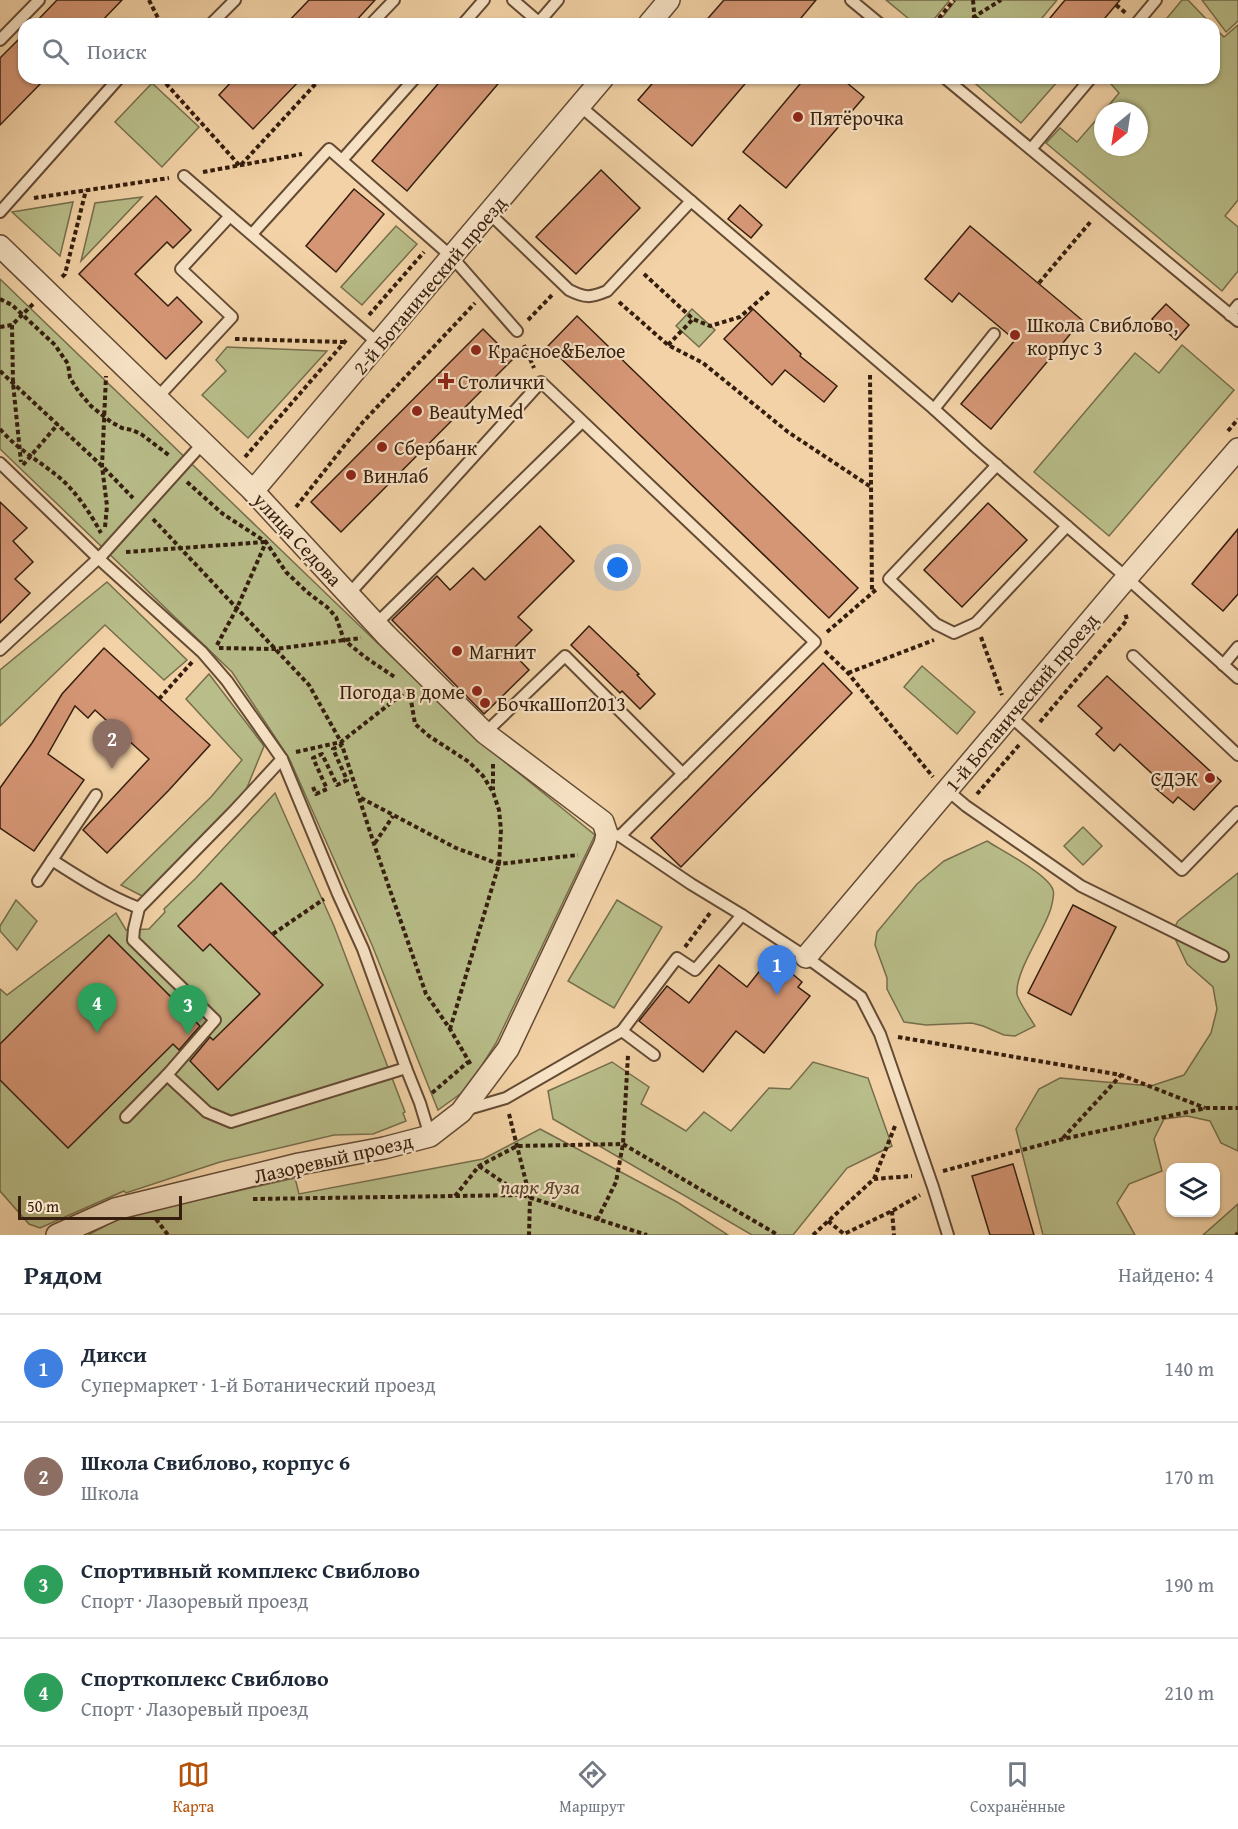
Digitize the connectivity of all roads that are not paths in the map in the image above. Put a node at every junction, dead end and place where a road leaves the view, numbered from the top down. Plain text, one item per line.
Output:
1 (39, 0) edge
2 (236, 0) edge
3 (393, 0) edge
4 (484, 0) edge
5 (513, 0) edge
6 (558, 0) edge
7 (669, 0) edge
8 (851, 0) edge
9 (1156, 0) edge
10 (21, 18) edge
11 (218, 18) edge
12 (376, 18) edge
13 (468, 18) edge
14 (534, 18) edge
15 (544, 18) edge
16 (654, 18) edge
17 (873, 18) edge
18 (1134, 18) edge
19 (18, 21) edge
20 (0, 39) edge
21 (114, 84) edge
22 (410, 84) edge
23 (598, 84) edge
24 (952, 84) edge
25 (1086, 84) edge
26 (580, 106) junction
27 (1031, 149) junction
28 (342, 160) junction
29 (184, 176) dead end
30 (691, 201) junction
31 (0, 212) edge
32 (489, 213) junction
33 (230, 216) junction
34 (252, 234) junction
35 (0, 246) edge
36 (452, 257) junction
37 (1238, 305) edge
38 (1234, 318) edge
39 (517, 331) road end
40 (994, 334) dead end
41 (379, 344) junction
42 (157, 398) junction
43 (934, 409) junction
44 (582, 422) junction
45 (203, 443) junction
46 (1238, 449) edge
47 (0, 463) edge
48 (997, 465) junction
49 (253, 491) junction
50 (1067, 526) junction
51 (101, 556) junction
52 (1123, 583) junction
53 (349, 594) junction
54 (371, 631) junction
55 (1238, 647) edge
56 (0, 650) edge
57 (1133, 656) dead end
58 (1223, 665) junction
59 (1238, 678) edge
60 (1010, 716) junction
61 (485, 733) junction
62 (1238, 755) edge
63 (282, 759) junction
64 (683, 774) junction
65 (947, 790) junction
66 (96, 795) dead end
67 (1238, 812) edge
68 (610, 831) junction
69 (52, 860) junction
70 (38, 881) dead end
71 (139, 908) junction
72 (742, 915) junction
73 (1223, 956) dead end
74 (806, 957) junction
75 (626, 1033) junction
76 (654, 1055) dead end
77 (406, 1068) junction
78 (167, 1075) junction
79 (462, 1112) junction
80 (126, 1117) dead end
81 (430, 1136) junction
82 (57, 1235) edge
83 (948, 1235) edge

1 - 10 lane
2 - 11 lane
3 - 12 lane
4 - 13 lane
5 - 14 lane
6 - 15 lane
7 - 16 street
8 - 17 lane
9 - 18 lane
19 - 20 lane
21 - 31 lane
22 - 28 lane
23 - 26 street, 2-й Ботанический проезд
24 - 27 lane
25 - 27 lane
26 - 30 lane
26 - 32 street, 2-й Ботанический проезд
27 - 38 lane
28 - 34 lane
28 - 36 lane
29 - 33 lane
30 - 32 lane
30 - 43 lane
32 - 36 street, 2-й Ботанический проезд
33 - 34 lane
33 - 42 lane
34 - 41 lane
35 - 42 street, улица Седова
36 - 39 lane
36 - 41 street, 2-й Ботанический проезд
37 - 38 lane
40 - 43 lane
41 - 49 street, 2-й Ботанический проезд
42 - 45 street, улица Седова
43 - 48 lane
44 - 53 lane
44 - 54 lane
44 - 64 lane
45 - 49 street, улица Седова
45 - 51 lane
46 - 52 street, 1-й Ботанический проезд
47 - 51 lane
48 - 50 lane
48 - 50 lane
49 - 53 street, улица Седова
50 - 52 lane
51 - 56 lane
51 - 63 lane
52 - 58 lane
52 - 60 street, 1-й Ботанический проезд
53 - 54 street, улица Седова
54 - 61 street, улица Седова
55 - 58 lane
57 - 62 lane
58 - 59 lane
60 - 65 street, 1-й Ботанический проезд
60 - 67 lane
61 - 64 lane
61 - 68 street, улица Седова
63 - 71 lane
63 - 77 lane
64 - 68 lane
65 - 73 lane
65 - 74 street, 1-й Ботанический проезд
66 - 69 lane
68 - 72 lane
68 - 79 street, Лазоревый проезд
69 - 70 lane
69 - 71 lane
71 - 78 lane
72 - 74 lane
72 - 75 lane
74 - 83 lane
75 - 76 lane
75 - 79 lane
77 - 78 lane
77 - 81 lane
78 - 80 lane
79 - 81 street, Лазоревый проезд
81 - 82 street, Лазоревый проезд

